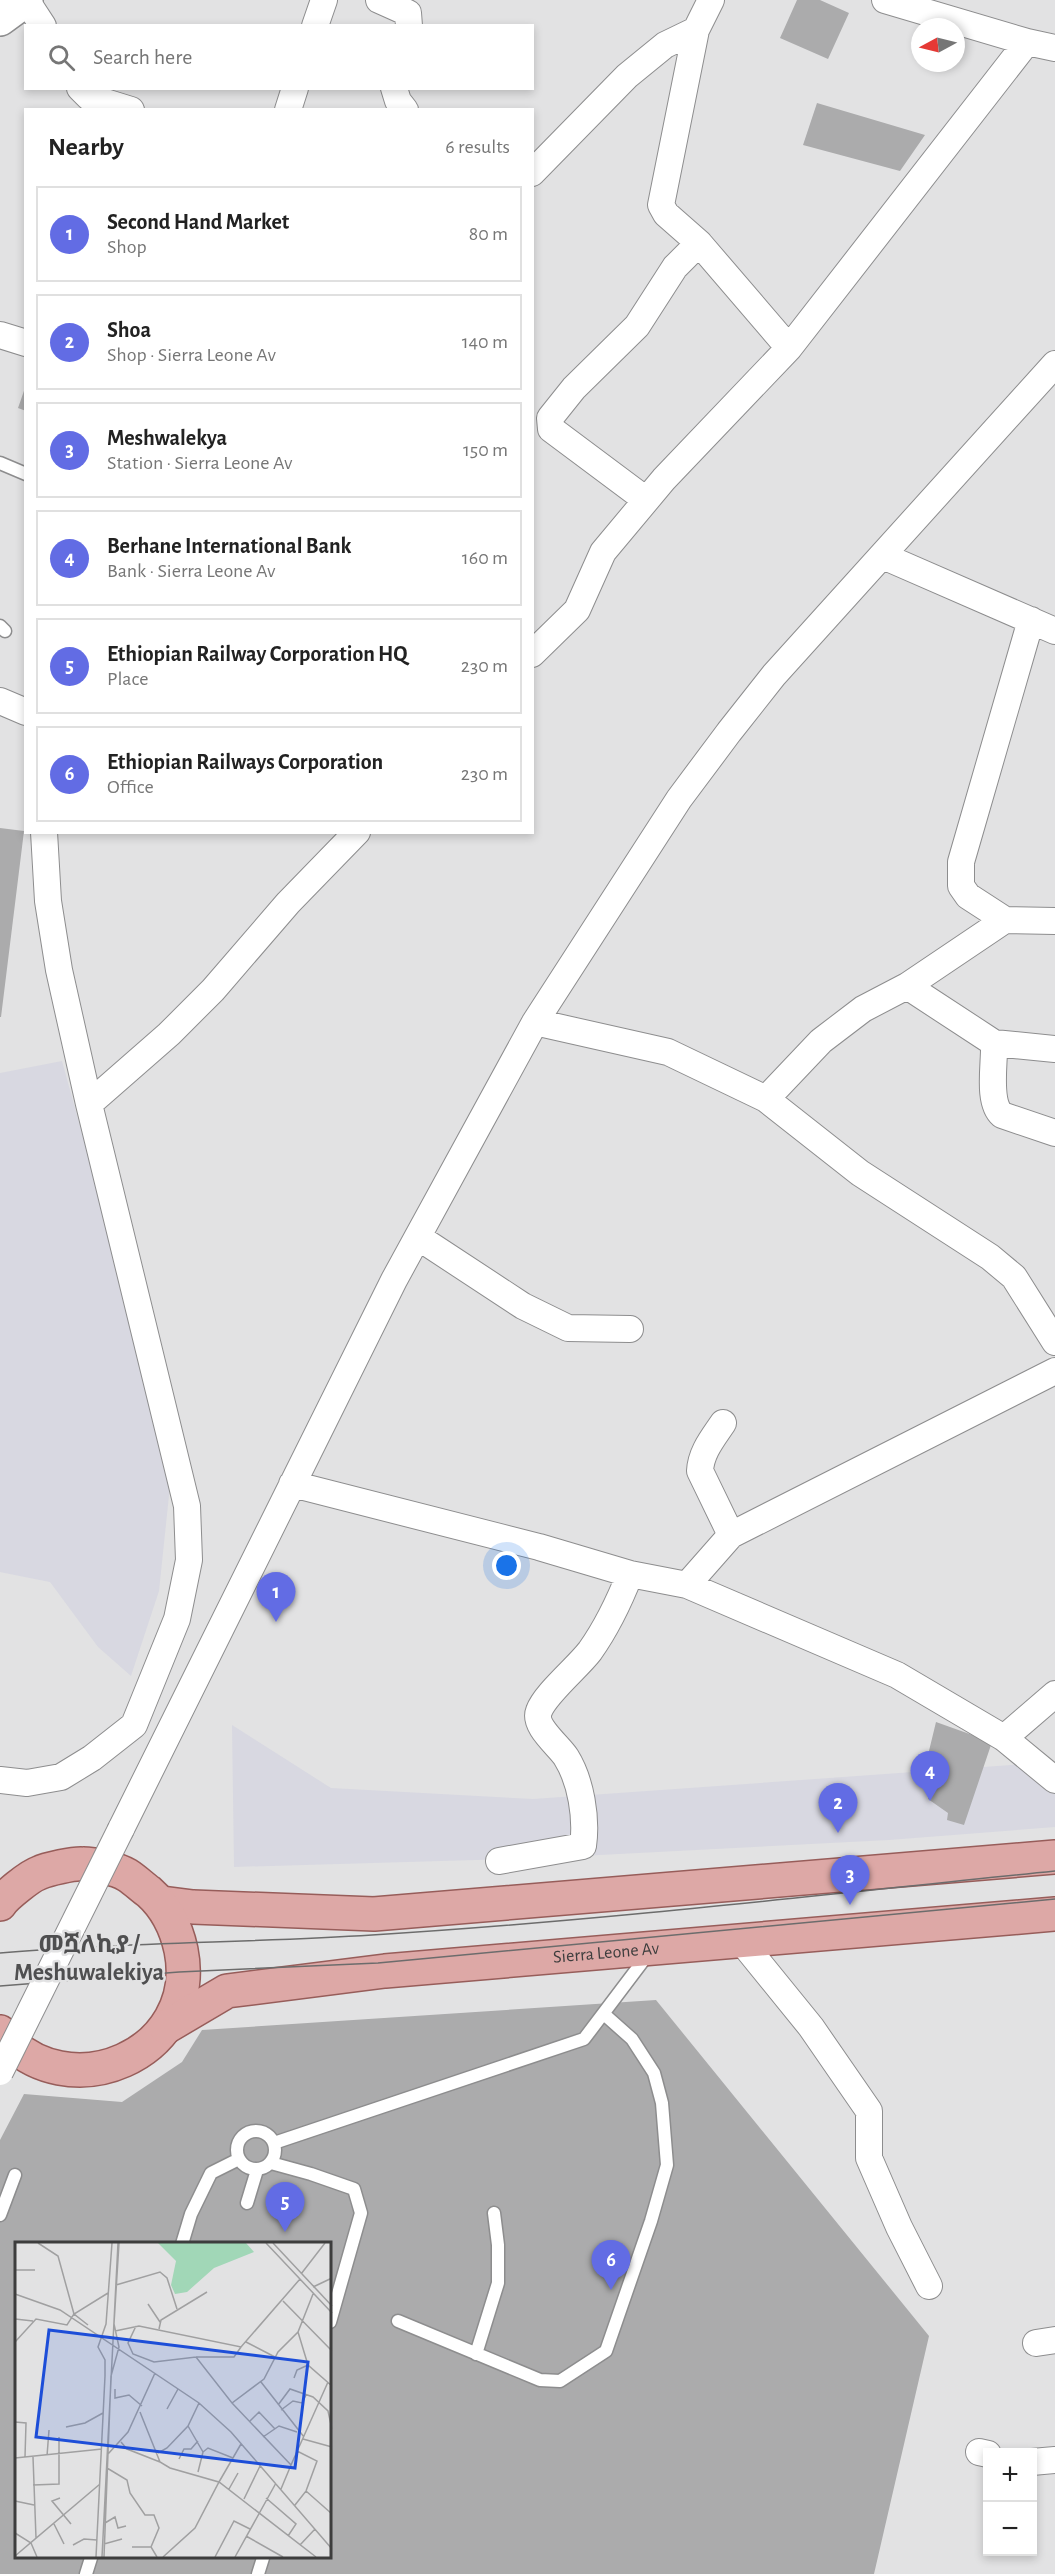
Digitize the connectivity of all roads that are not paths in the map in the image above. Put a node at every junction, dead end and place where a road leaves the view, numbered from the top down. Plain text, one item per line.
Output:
1 (26, 0) edge
2 (324, 0) edge
3 (379, 0) edge
4 (711, 0) edge
5 (885, 0) edge
6 (0, 19) edge
7 (42, 24) edge
8 (316, 24) edge
9 (409, 24) edge
10 (696, 30) junction
11 (1027, 42) junction
12 (1055, 48) edge
13 (82, 90) edge
14 (294, 90) edge
15 (395, 90) edge
16 (125, 108) edge
17 (289, 108) edge
18 (404, 108) edge
19 (534, 171) edge
20 (699, 243) junction
21 (0, 335) edge
22 (24, 342) edge
23 (789, 348) junction
24 (1055, 364) edge
25 (0, 463) edge
26 (24, 473) edge
27 (646, 500) junction
28 (883, 556) junction
29 (1031, 620) junction
30 (1055, 631) edge
31 (534, 652) edge
32 (0, 701) edge
33 (24, 711) edge
34 (44, 834) edge
35 (355, 834) edge
36 (1005, 920) junction
37 (1055, 921) edge
38 (907, 986) junction
39 (535, 1022) junction
40 (994, 1043) junction
41 (1055, 1048) edge
42 (766, 1099) junction
43 (89, 1104) junction
44 (1055, 1133) edge
45 (418, 1237) junction
46 (630, 1329) dead end
47 (1055, 1342) edge
48 (1055, 1371) edge
49 (723, 1423) dead end
50 (292, 1484) junction
51 (731, 1535) junction
52 (630, 1574) junction
53 (687, 1585) junction
54 (1055, 1694) edge
55 (1005, 1738) junction
56 (0, 1780) edge
57 (1055, 1780) edge
58 (1055, 1857) edge
59 (499, 1861) dead end
60 (1, 1901) edge
61 (162, 1903) junction
62 (1055, 1914) edge
63 (742, 1942) junction
64 (652, 1950) junction
65 (605, 2015) junction
66 (166, 2027) junction
67 (0, 2034) edge
68 (0, 2072) edge
69 (274, 2143) junction
70 (239, 2159) junction
71 (271, 2163) junction
72 (257, 2170) junction
73 (15, 2175) dead end
74 (247, 2203) dead end
75 (494, 2213) dead end
76 (0, 2215) edge
77 (183, 2242) edge
78 (929, 2286) dead end
79 (332, 2315) edge
80 (398, 2321) dead end
81 (476, 2354) junction
82 (1055, 2460) edge
83 (1037, 2462) edge
84 (91, 2559) edge
85 (263, 2559) edge
86 (86, 2574) edge
87 (258, 2574) edge

1 - 6 street
1 - 7 street
2 - 8 street
3 - 9 street
4 - 10 street
5 - 11 street
10 - 19 street
10 - 20 street
11 - 12 street
11 - 23 street
13 - 16 street
14 - 17 street
15 - 18 street
20 - 23 street
20 - 27 street
21 - 22 street
23 - 27 street
24 - 28 street
25 - 26 lane
27 - 31 street
28 - 29 street
28 - 39 street
29 - 30 street
29 - 36 street
32 - 33 street
34 - 43 street
35 - 43 street
36 - 37 street
36 - 38 street
38 - 40 street
38 - 42 street
39 - 42 street
39 - 45 street
40 - 41 street
40 - 44 street
42 - 47 street
43 - 56 street
45 - 46 street
45 - 50 street
48 - 51 street
49 - 51 street
50 - 52 street
50 - 68 street, bridge
51 - 53 street
52 - 53 street
52 - 59 street
53 - 55 street
54 - 55 street
55 - 57 street
58 - 61 main road
60 - 61 main road
61 - 66 main road
62 - 63 main road, Sierra Leone Av
63 - 64 main road, Sierra Leone Av
63 - 78 street
64 - 65 lane
64 - 66 main road, Sierra Leone Av
65 - 69 lane
65 - 81 lane
66 - 67 main road
69 - 70 lane
69 - 71 lane
70 - 72 lane
70 - 77 lane
71 - 72 lane
71 - 79 lane
72 - 74 lane
73 - 76 lane
75 - 81 lane
80 - 81 lane
82 - 83 street
84 - 86 lane
85 - 87 lane

